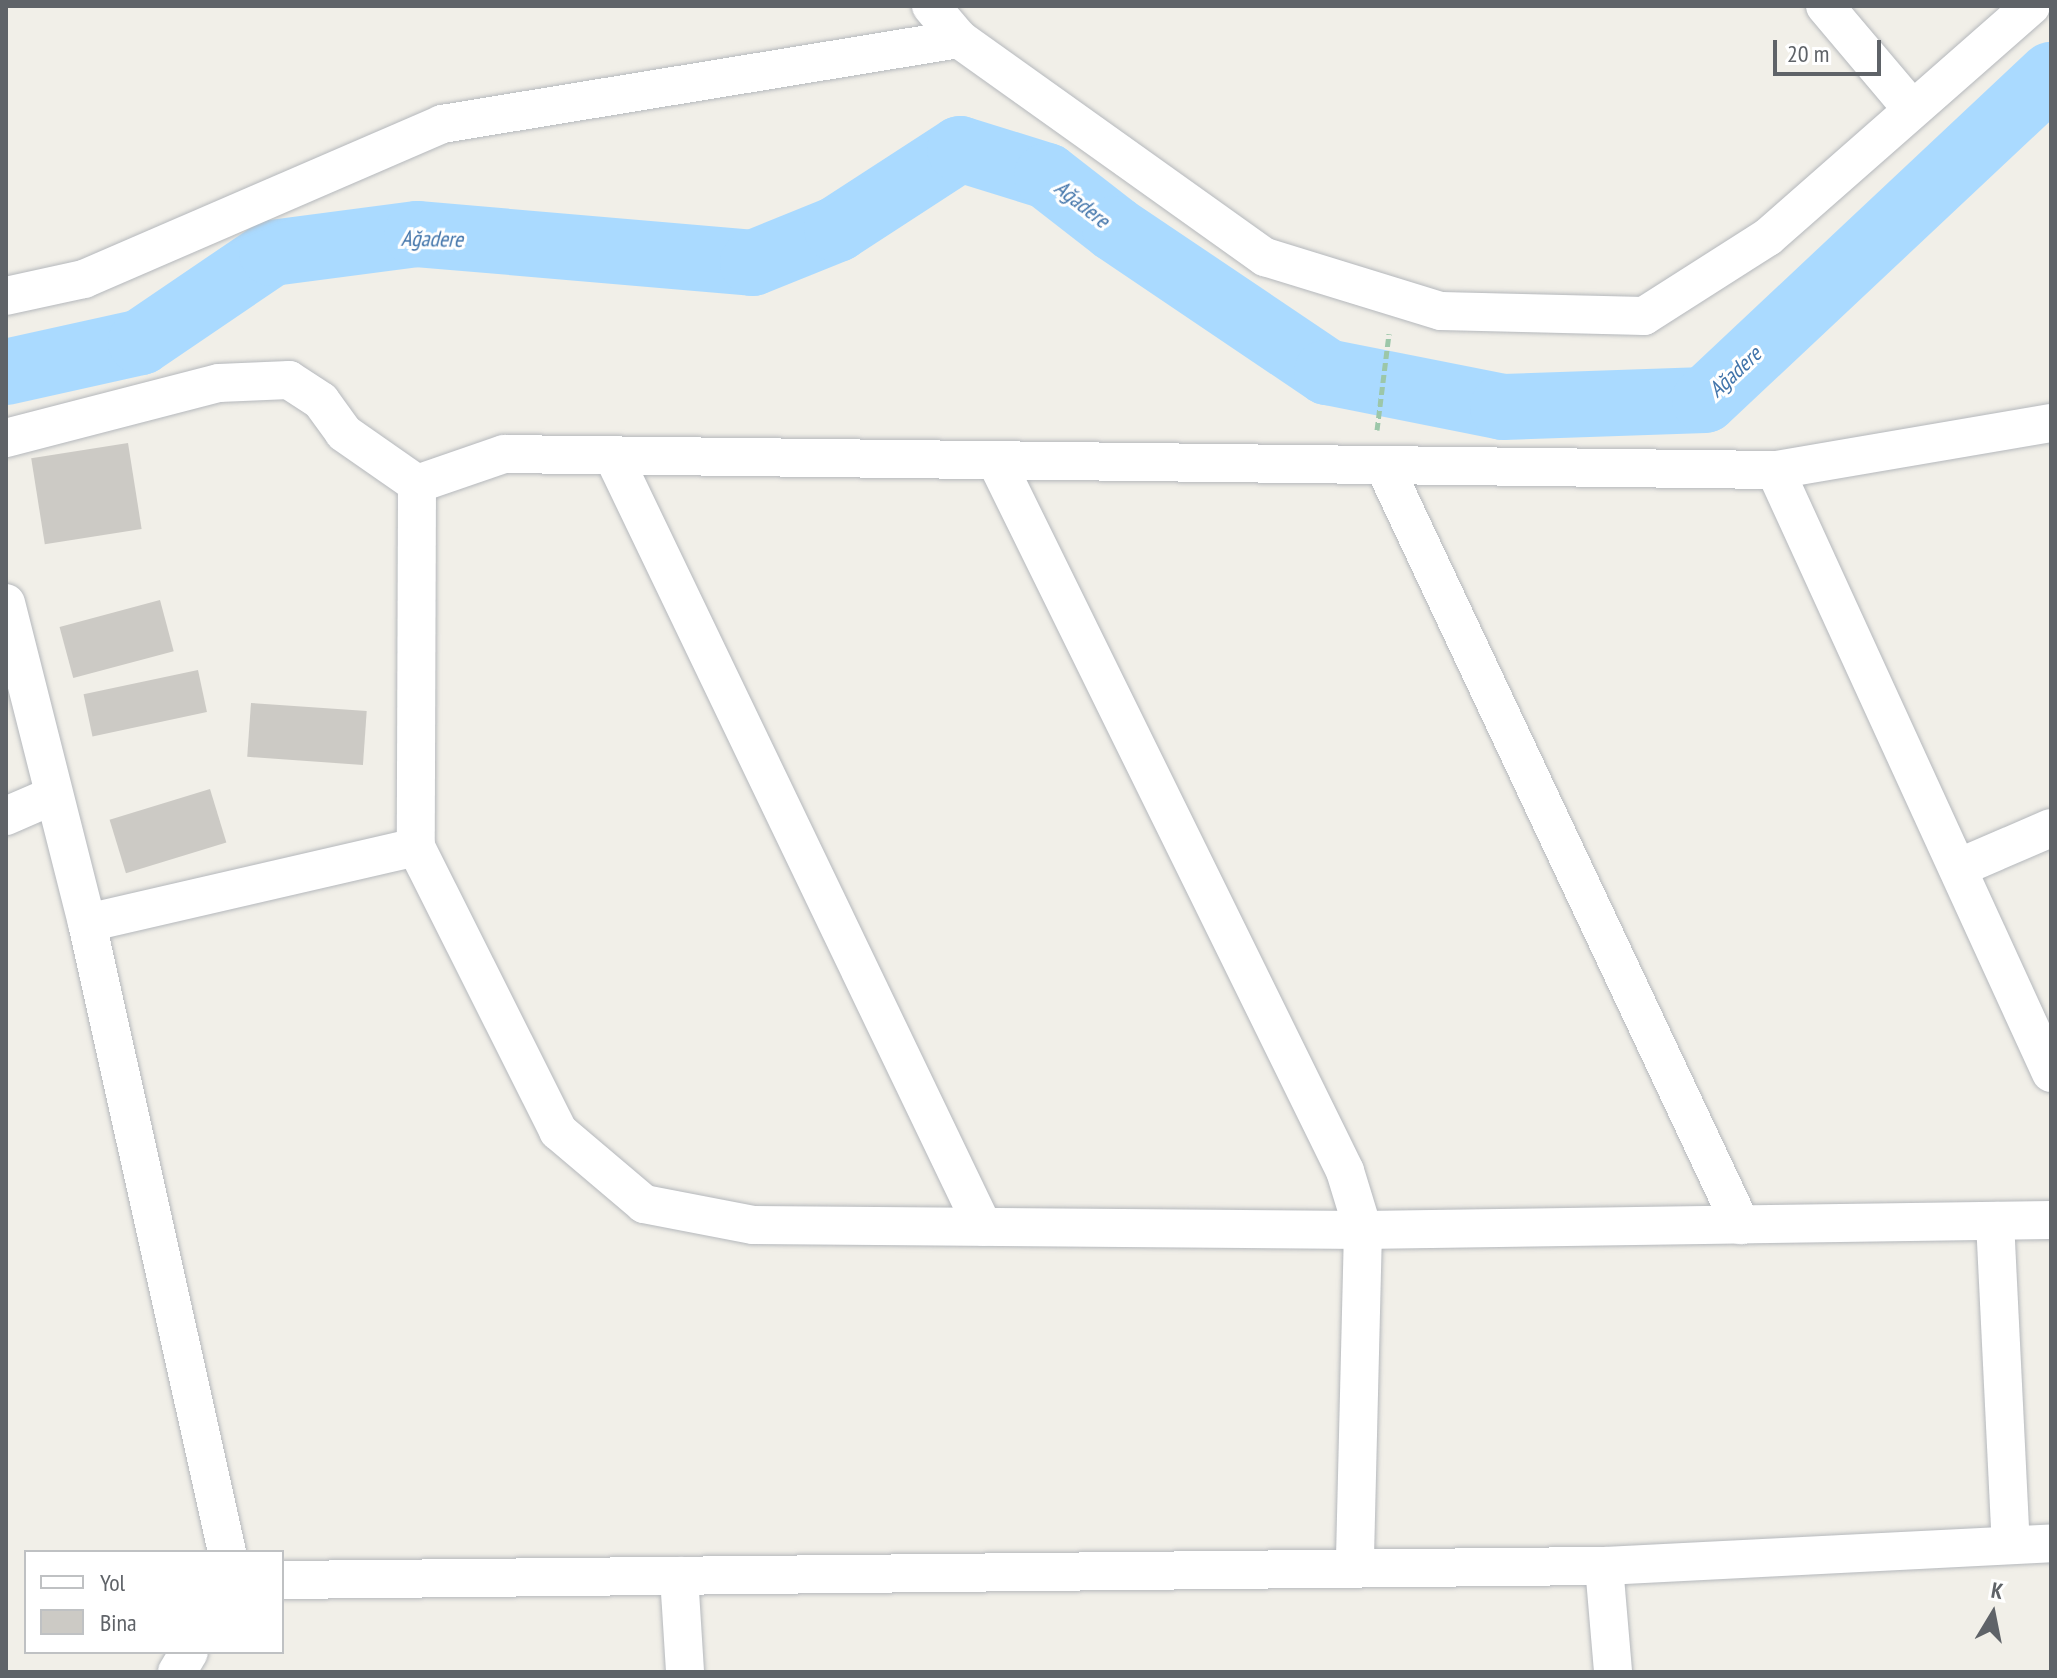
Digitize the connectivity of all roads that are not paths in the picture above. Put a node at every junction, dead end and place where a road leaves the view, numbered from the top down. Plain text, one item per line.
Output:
1 (931, 6) edge
2 (1825, 6) edge
3 (2031, 6) edge
4 (959, 39) junction
5 (1912, 109) junction
6 (6, 296) edge
7 (2051, 423) edge
8 (6, 438) edge
9 (613, 456) junction
10 (997, 463) junction
11 (1384, 466) junction
12 (1775, 470) junction
13 (417, 484) junction
14 (6, 603) edge
15 (52, 796) junction
16 (6, 816) edge
17 (2051, 828) edge
18 (416, 847) junction
19 (1958, 868) junction
20 (87, 923) junction
21 (2051, 1073) edge
22 (2051, 1220) edge
23 (1995, 1221) junction
24 (1741, 1225) junction
25 (983, 1227) junction
26 (1363, 1230) junction
27 (2051, 1543) edge
28 (2011, 1545) junction
29 (227, 1550) edge
30 (1604, 1566) junction
31 (1355, 1568) junction
32 (679, 1576) junction
33 (284, 1580) edge
34 (188, 1654) edge
35 (177, 1672) edge
36 (685, 1672) edge
37 (1613, 1672) edge

1 - 4 street
2 - 5 street
3 - 5 street
4 - 5 street
4 - 6 street
7 - 12 street
8 - 13 street
9 - 10 street
9 - 13 street
9 - 25 street
10 - 11 street
10 - 26 street
11 - 12 street
11 - 24 street
12 - 19 street
13 - 18 street
14 - 15 street
15 - 16 street
15 - 20 street
17 - 19 street
18 - 20 street
18 - 25 street
19 - 21 street
20 - 29 street
22 - 23 street
23 - 24 street
23 - 28 street
24 - 26 street
25 - 26 street
26 - 31 street
27 - 28 street
28 - 30 street
30 - 31 street
30 - 37 street
31 - 32 street
32 - 33 street
32 - 36 street
34 - 35 street

